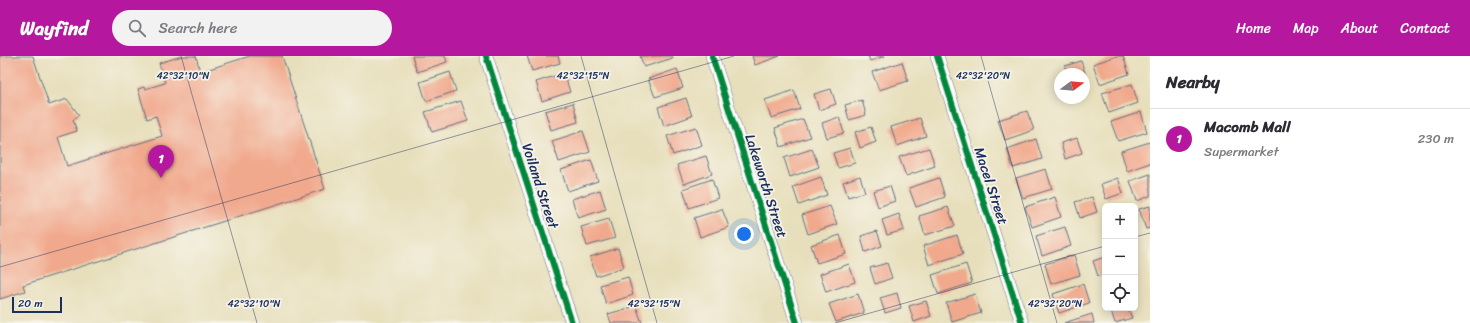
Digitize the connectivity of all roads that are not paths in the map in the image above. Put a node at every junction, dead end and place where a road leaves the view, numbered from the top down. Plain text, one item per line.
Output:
1 (486, 56) edge
2 (712, 56) edge
3 (937, 56) edge
4 (572, 323) edge
5 (797, 323) edge
6 (1022, 323) edge

1 - 4 street, Voiland Street
2 - 5 street, Lakeworth Street
3 - 6 street, Macel Street

